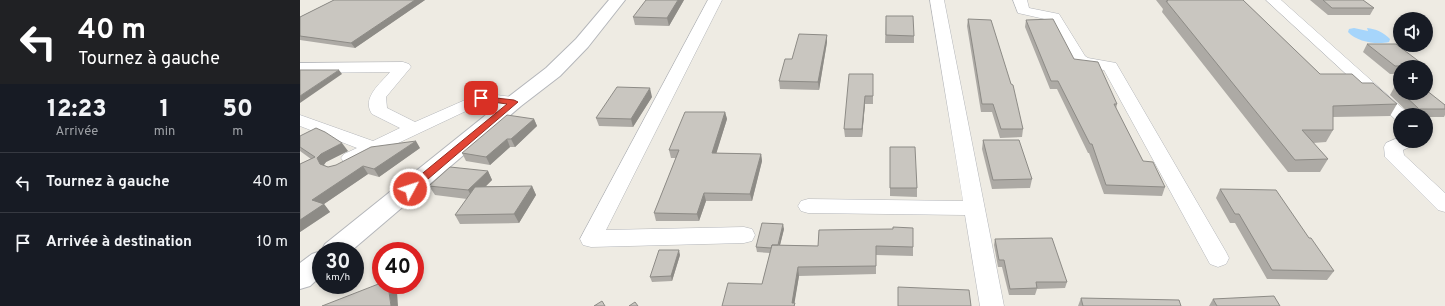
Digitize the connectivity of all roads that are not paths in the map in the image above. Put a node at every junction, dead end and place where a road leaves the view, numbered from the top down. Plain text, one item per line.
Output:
1 (617, 0) edge
2 (715, 0) edge
3 (937, 0) edge
4 (1020, 0) edge
5 (1273, 0) edge
6 (300, 68) edge
7 (514, 102) junction
8 (1393, 108) edge
9 (300, 120) edge
10 (414, 128) junction
11 (372, 147) junction
12 (1393, 148) edge
13 (334, 167) edge
14 (1445, 205) edge
15 (808, 206) dead end
16 (974, 208) junction
17 (744, 235) dead end
18 (345, 242) edge
19 (1218, 258) dead end
20 (312, 268) edge
21 (300, 278) edge
22 (992, 306) edge

1 - 7 street
2 - 17 street
3 - 16 street
4 - 19 street
5 - 8 street
6 - 10 street
7 - 10 street
7 - 18 street
9 - 11 street
10 - 11 street
11 - 13 street
12 - 14 street
15 - 16 street
16 - 22 street
20 - 21 street

